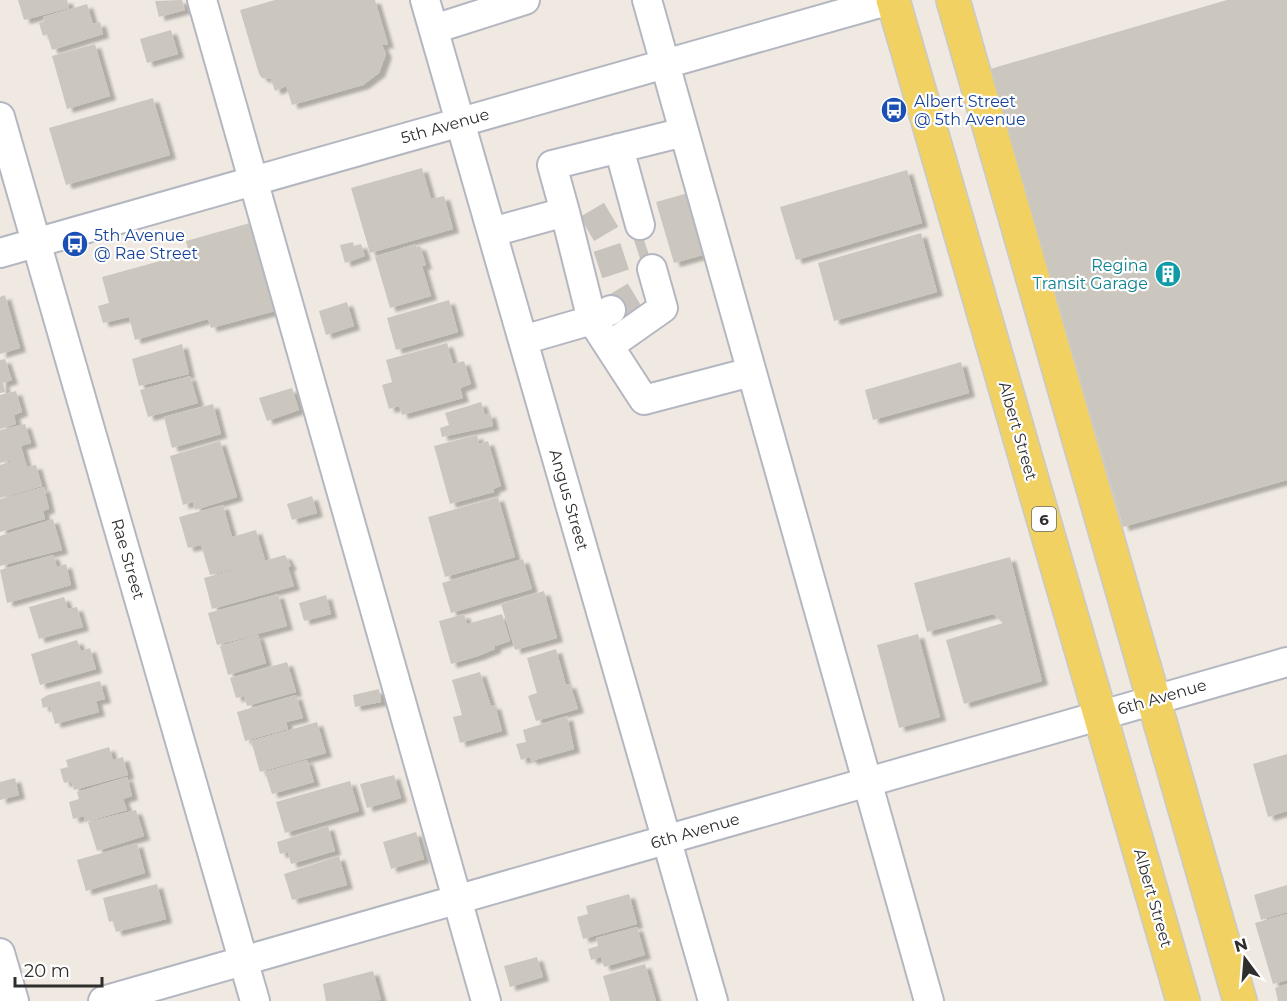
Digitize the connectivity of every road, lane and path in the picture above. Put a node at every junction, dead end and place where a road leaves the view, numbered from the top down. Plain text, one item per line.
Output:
1 (202, 0) edge
2 (425, 0) edge
3 (525, 0) edge
4 (647, 0) edge
5 (892, 0) edge
6 (953, 0) edge
7 (434, 30) junction
8 (665, 63) junction
9 (0, 117) edge
10 (460, 121) junction
11 (684, 132) junction
12 (619, 148) junction
13 (254, 181) junction
14 (631, 212) dead end
15 (574, 226) junction
16 (492, 232) junction
17 (36, 243) junction
18 (0, 253) edge
19 (650, 281) dead end
20 (602, 315) junction
21 (523, 340) junction
22 (609, 346) junction
23 (751, 372) junction
24 (1287, 662) edge
25 (1153, 699) junction
26 (1101, 714) junction
27 (867, 781) junction
28 (667, 839) junction
29 (456, 899) junction
30 (0, 953) edge
31 (244, 961) junction
32 (14, 1001) edge
33 (103, 1001) edge
34 (255, 1001) edge
35 (486, 1001) edge
36 (713, 1001) edge
37 (929, 1001) edge
38 (1183, 1001) edge
39 (1240, 1001) edge

1 - 13 street
2 - 7 street, Angus Street
3 - 7 street
4 - 8 street
5 - 8 street, 5th Avenue
5 - 26 main road, Albert Street / 6
6 - 25 main road
7 - 10 street, Angus Street
8 - 10 street, 5th Avenue
8 - 11 street
9 - 17 street, Rae Street
10 - 13 street, 5th Avenue
10 - 16 street, Angus Street
11 - 12 street
11 - 23 street
12 - 14 street
12 - 15 street
13 - 17 street, 5th Avenue
13 - 29 street
15 - 16 street
15 - 20 street
16 - 21 street, Angus Street
17 - 18 street, 5th Avenue
17 - 31 street, Rae Street
19 - 22 street
20 - 21 street
20 - 22 street
21 - 28 street, Angus Street
22 - 23 street
23 - 27 street
24 - 25 street, 6th Avenue
25 - 26 street, 6th Avenue
25 - 39 main road
26 - 27 street, 6th Avenue
26 - 38 main road, Albert Street / 6
27 - 28 street, 6th Avenue
27 - 37 street
28 - 29 street, 6th Avenue
28 - 36 street, Angus Street
29 - 31 street, 6th Avenue
29 - 35 street
30 - 32 street
31 - 33 street, 6th Avenue
31 - 34 street, Rae Street

